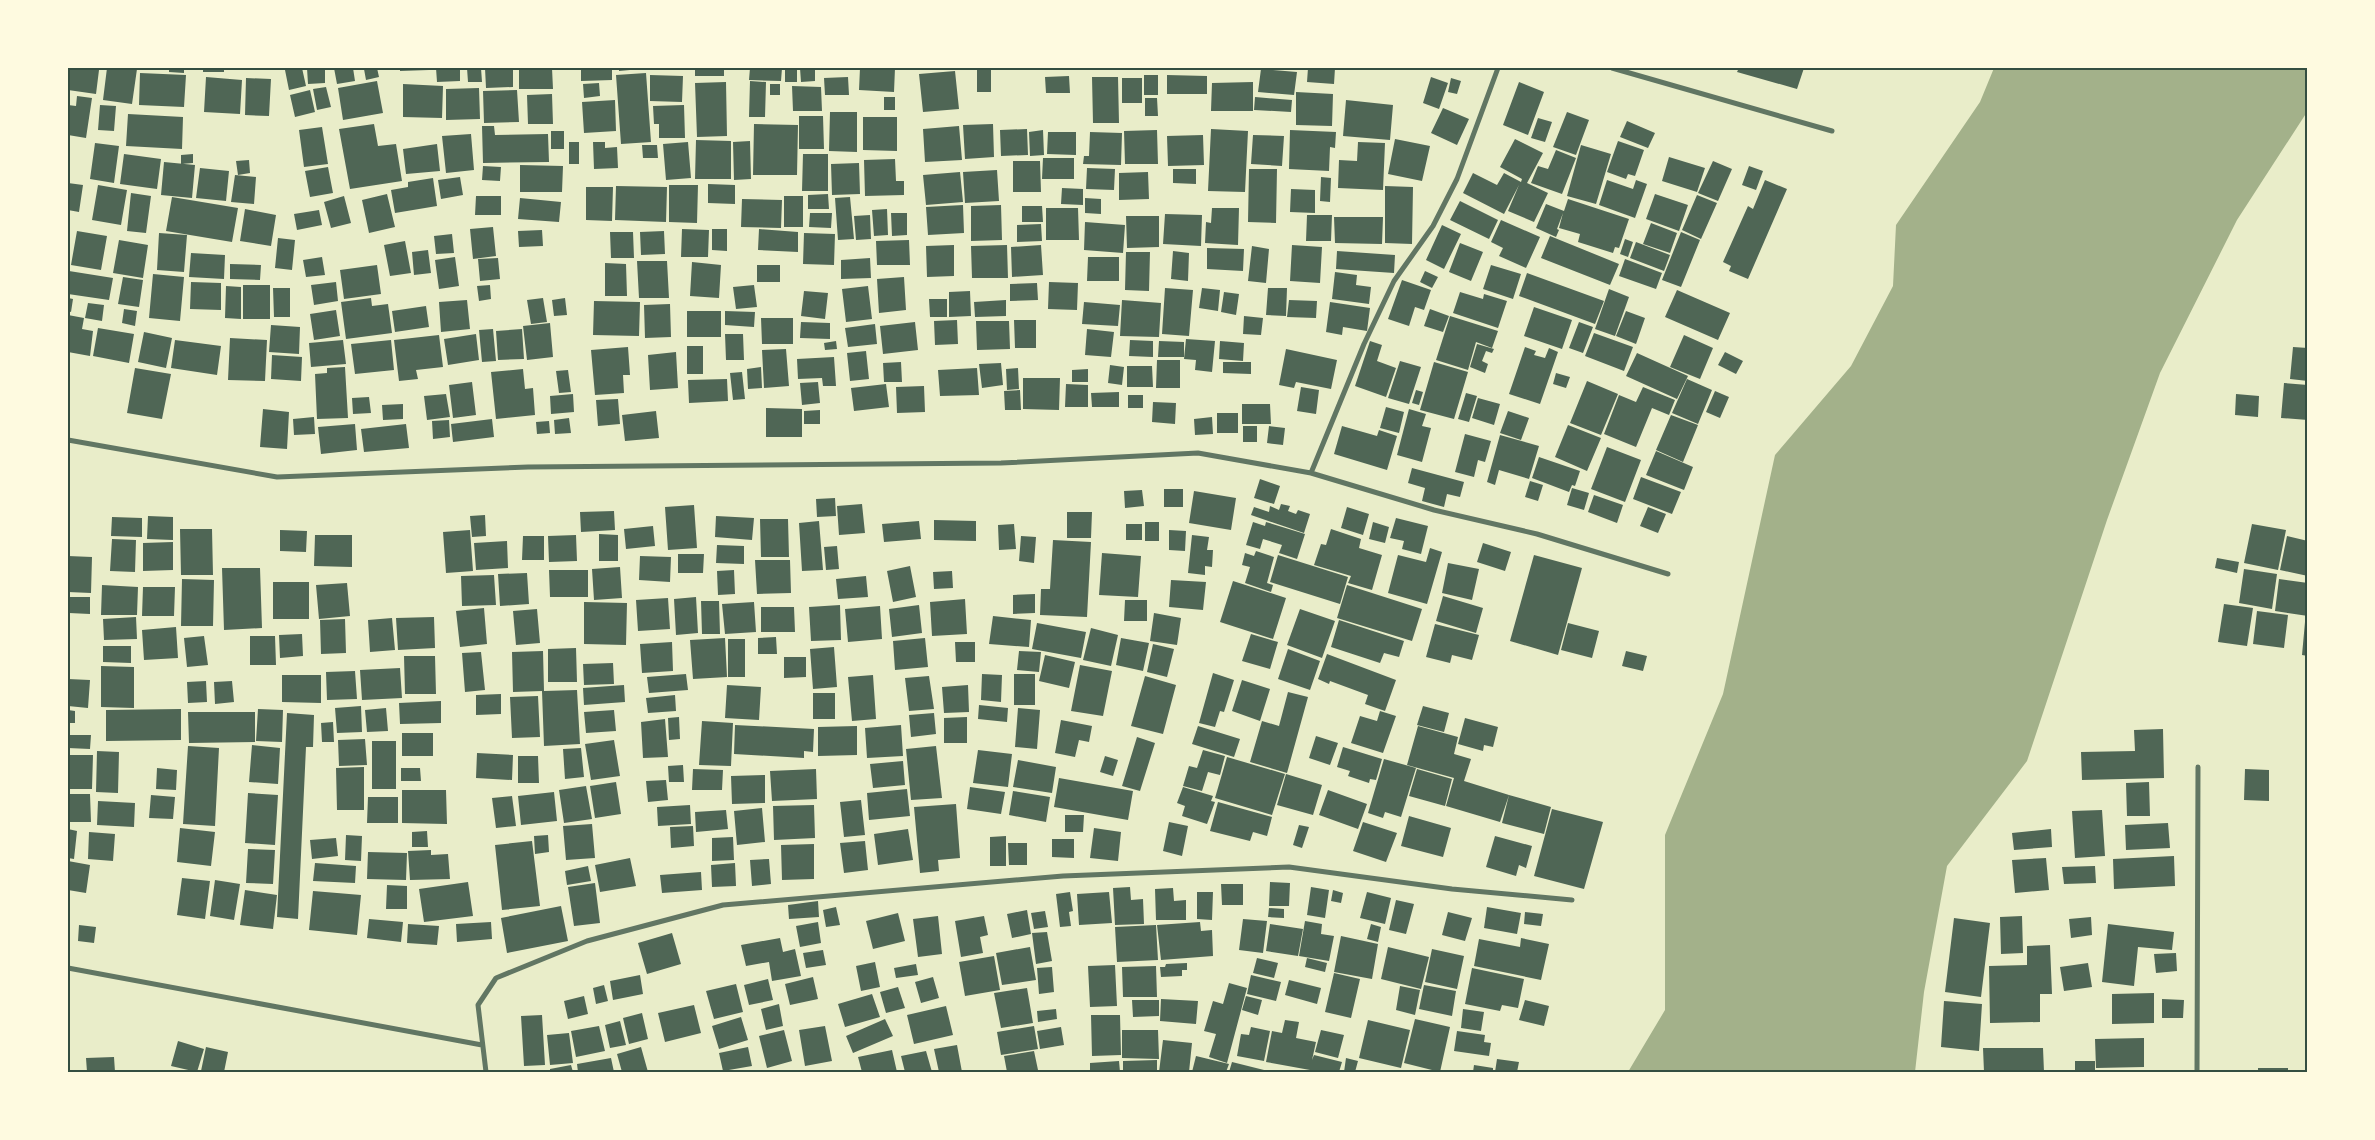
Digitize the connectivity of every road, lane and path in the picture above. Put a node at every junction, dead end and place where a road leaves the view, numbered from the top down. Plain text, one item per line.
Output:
1 (1498, 68) edge
2 (1612, 68) edge
3 (1832, 131) dead end
4 (68, 440) edge
5 (1311, 473) junction
6 (1668, 574) dead end
7 (2198, 767) dead end
8 (1572, 900) dead end
9 (68, 968) edge
10 (482, 1045) junction
11 (486, 1072) edge
12 (2197, 1072) edge

1 - 5 street
2 - 3 street
4 - 5 street
5 - 6 street
7 - 12 street
8 - 10 street
9 - 10 street
10 - 11 street

